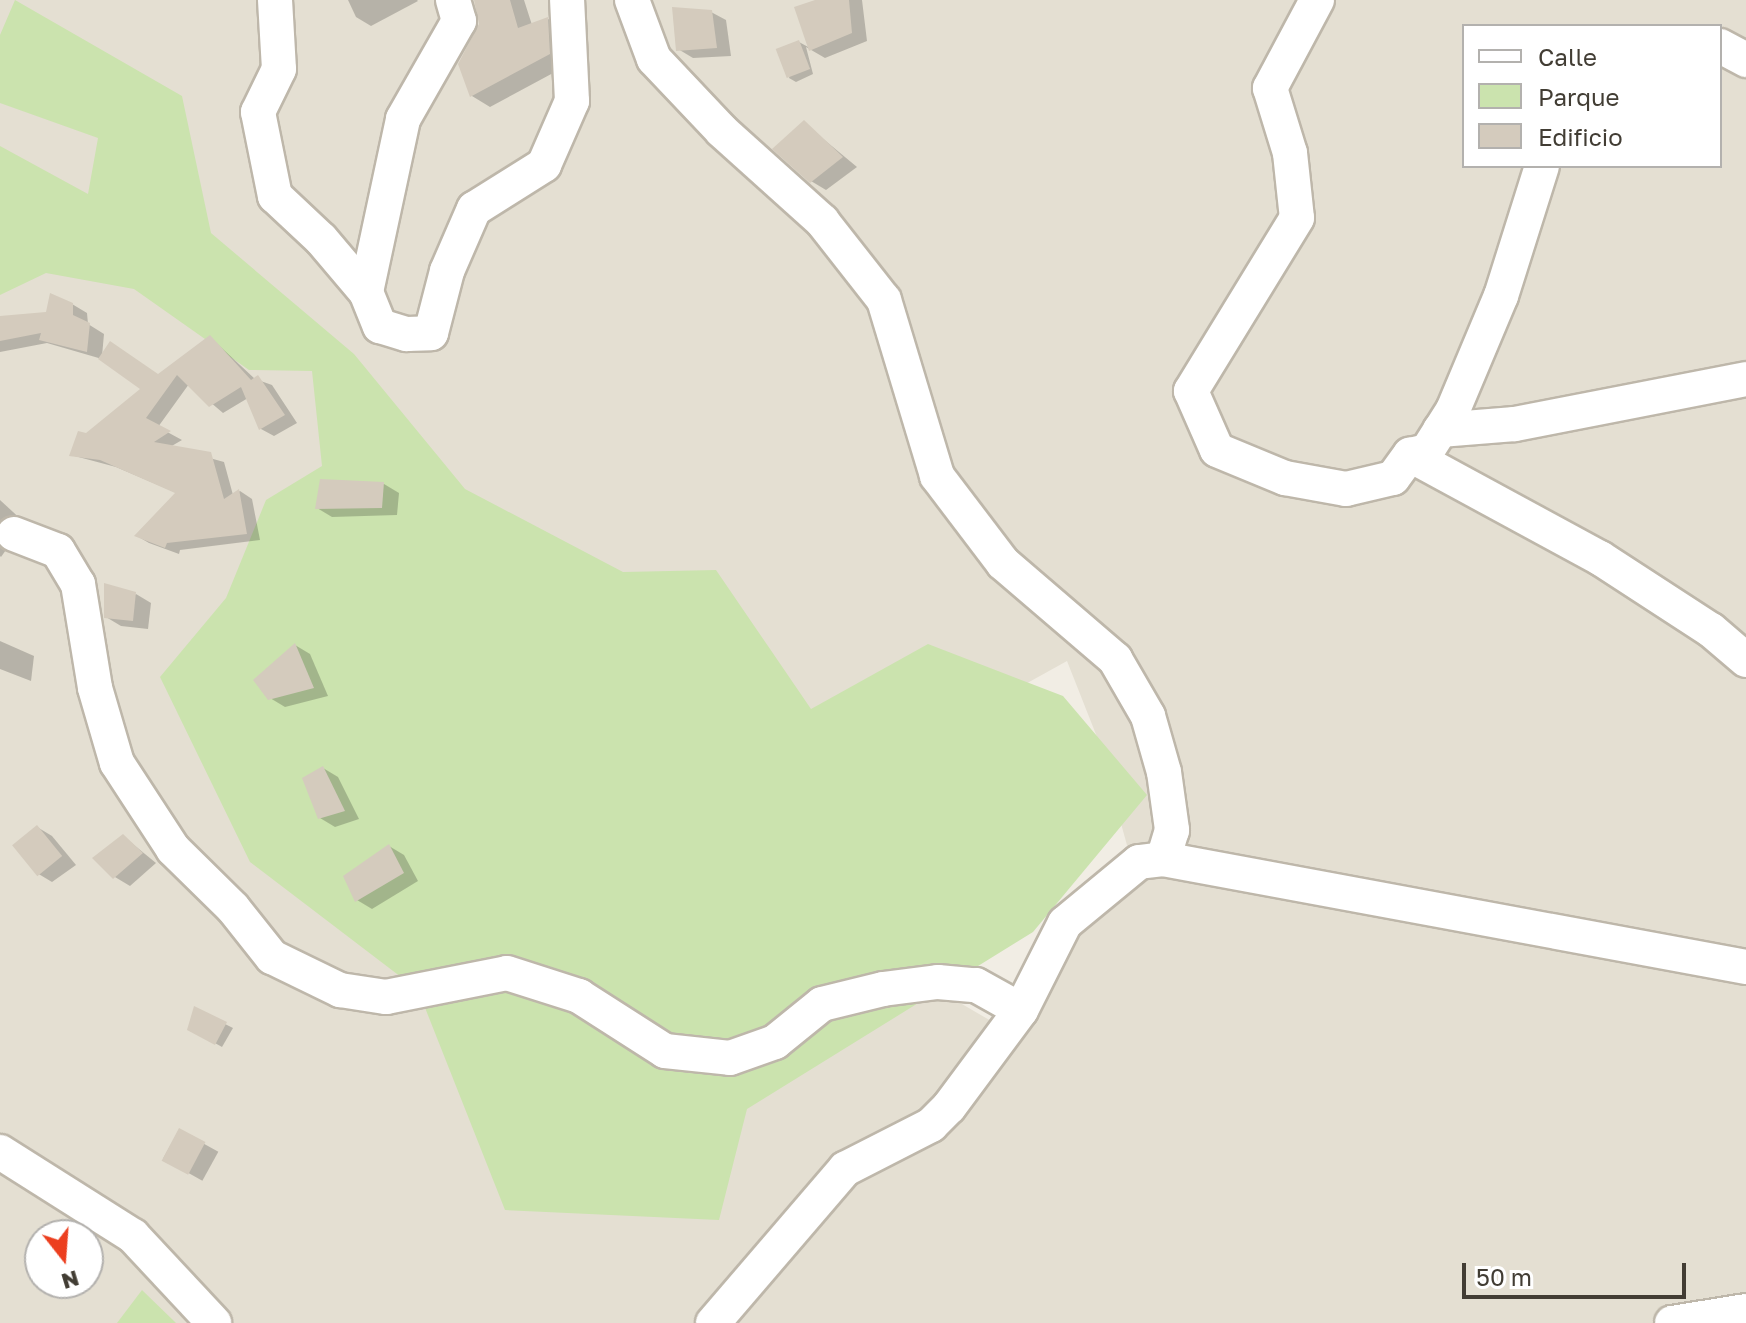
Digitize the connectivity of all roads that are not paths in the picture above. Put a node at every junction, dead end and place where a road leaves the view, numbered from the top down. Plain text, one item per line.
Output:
1 (275, 0) edge
2 (453, 0) edge
3 (567, 0) edge
4 (632, 0) edge
5 (1317, 0) edge
6 (1722, 47) edge
7 (1746, 60) edge
8 (1541, 168) edge
9 (366, 292) junction
10 (1746, 379) edge
11 (1440, 430) junction
12 (1410, 455) junction
13 (14, 534) dead end
14 (1746, 660) edge
15 (1163, 859) junction
16 (1746, 967) edge
17 (1021, 1010) junction
18 (0, 1152) edge
19 (1746, 1311) edge
20 (214, 1323) edge
21 (713, 1323) edge
22 (1672, 1323) edge

1 - 9 street
2 - 9 street
3 - 9 street
4 - 15 street
5 - 12 street
6 - 7 street
8 - 11 street
10 - 11 street
11 - 12 street
12 - 14 street
13 - 17 street
15 - 16 street
15 - 17 street
17 - 21 street
18 - 20 street
19 - 22 street

